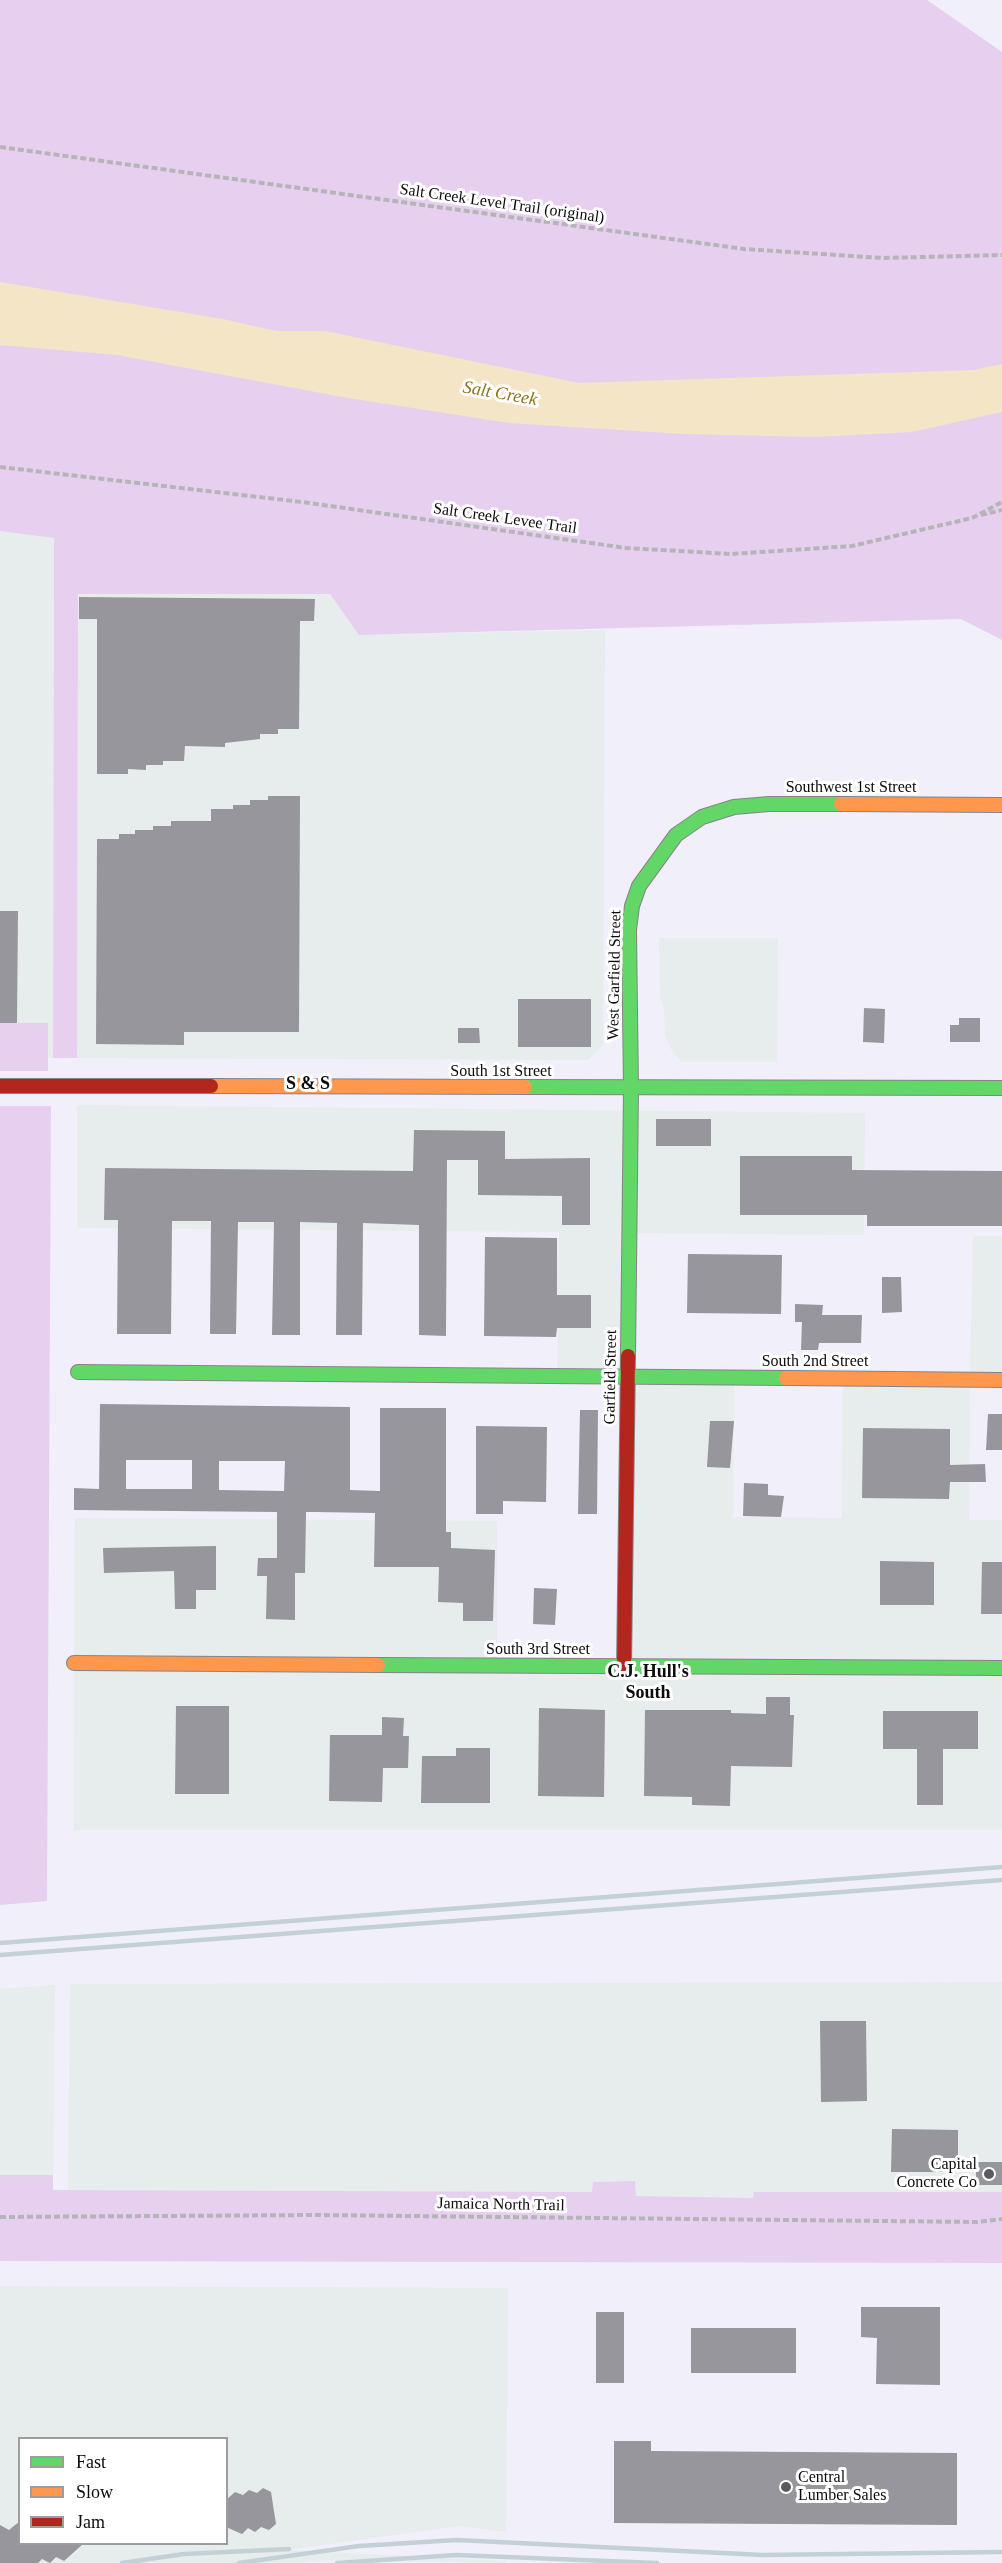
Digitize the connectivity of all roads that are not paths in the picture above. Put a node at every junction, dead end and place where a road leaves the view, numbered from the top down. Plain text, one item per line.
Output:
1 (1002, 805) edge
2 (702, 817) joint
3 (0, 1086) edge
4 (1002, 1088) edge
5 (631, 1089) junction
6 (78, 1372) dead end
7 (627, 1378) junction
8 (1002, 1380) edge
9 (74, 1663) dead end
10 (624, 1666) junction
11 (1002, 1668) edge

1 - 2 street, Southwest 1st Street
2 - 5 street, West Garfield Street
3 - 5 street, South 1st Street
4 - 5 street, South 1st Street
5 - 7 street, Garfield Street
6 - 7 street, South 2nd Street
7 - 8 street, South 2nd Street
7 - 10 street, Garfield Street
9 - 10 street, South 3rd Street
10 - 11 street, South 3rd Street

